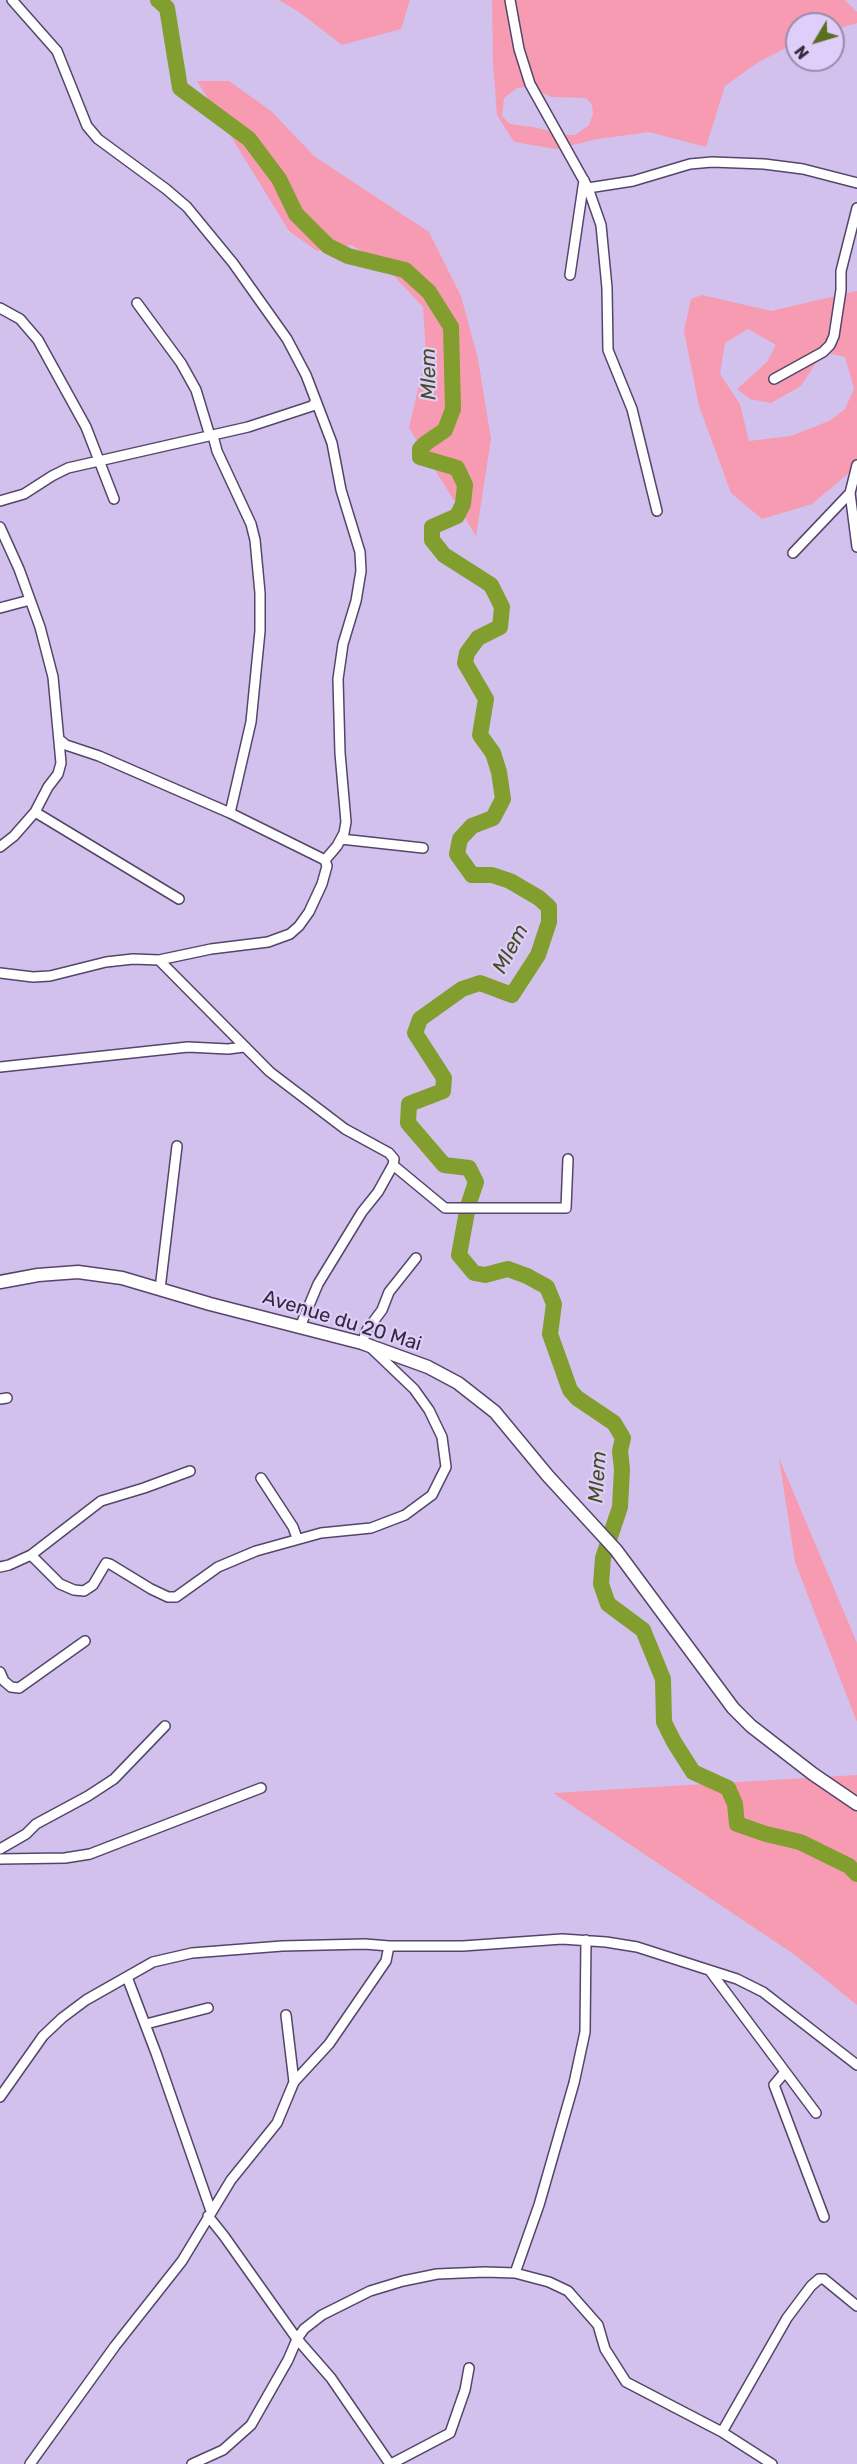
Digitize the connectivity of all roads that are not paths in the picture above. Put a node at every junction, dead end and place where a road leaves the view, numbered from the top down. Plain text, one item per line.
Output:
1 (12, 0) edge
2 (510, 0) edge
3 (857, 183) edge
4 (586, 184) junction
5 (857, 208) edge
6 (570, 275) dead end
7 (137, 303) dead end
8 (0, 308) edge
9 (774, 379) dead end
10 (316, 401) junction
11 (212, 436) junction
12 (101, 462) junction
13 (857, 465) edge
14 (850, 493) junction
15 (114, 499) dead end
16 (0, 501) edge
17 (657, 511) dead end
18 (0, 527) edge
19 (857, 547) edge
20 (793, 553) dead end
21 (30, 600) junction
22 (0, 608) edge
23 (60, 740) junction
24 (35, 812) junction
25 (230, 813) junction
26 (341, 839) junction
27 (0, 847) edge
28 (423, 848) dead end
29 (325, 860) junction
30 (179, 899) dead end
31 (159, 960) junction
32 (0, 973) edge
33 (244, 1047) junction
34 (0, 1067) edge
35 (177, 1146) dead end
36 (568, 1159) dead end
37 (393, 1165) junction
38 (416, 1258) dead end
39 (0, 1282) edge
40 (160, 1288) junction
41 (300, 1327) junction
42 (365, 1344) junction
43 (190, 1471) dead end
44 (261, 1478) dead end
45 (297, 1538) junction
46 (31, 1555) junction
47 (0, 1567) edge
48 (85, 1641) dead end
49 (0, 1672) edge
50 (165, 1726) dead end
51 (261, 1788) dead end
52 (857, 1804) edge
53 (0, 1849) edge
54 (0, 1859) edge
55 (586, 1940) junction
56 (389, 1946) junction
57 (710, 1970) junction
58 (127, 1977) junction
59 (208, 2008) dead end
60 (286, 2015) dead end
61 (146, 2024) junction
62 (857, 2065) edge
63 (785, 2072) junction
64 (294, 2082) junction
65 (0, 2097) edge
66 (816, 2114) dead end
67 (209, 2213) junction
68 (824, 2217) dead end
69 (515, 2273) junction
70 (857, 2306) edge
71 (297, 2339) junction
72 (469, 2368) dead end
73 (722, 2432) junction
74 (30, 2464) edge
75 (192, 2464) edge
76 (390, 2464) edge
77 (772, 2464) edge

1 - 10 street
2 - 4 street
3 - 4 street
4 - 6 street
4 - 17 street
5 - 9 street
7 - 11 street
8 - 12 street
10 - 11 street
10 - 26 street
11 - 12 street
11 - 25 street
12 - 15 street
12 - 16 street
13 - 14 street
14 - 19 street
14 - 20 street
18 - 21 street
21 - 22 street
21 - 23 street
23 - 24 street
23 - 25 street
24 - 27 street
24 - 30 street
25 - 29 street
26 - 28 street
26 - 29 street
29 - 31 street
31 - 32 street
31 - 33 street
33 - 34 street
33 - 37 street
35 - 40 street
36 - 37 street
37 - 41 street
38 - 42 street
39 - 40 main road, Avenue du 20 Mai
40 - 41 main road, Avenue du 20 Mai
41 - 42 main road, Avenue du 20 Mai
42 - 45 street
42 - 52 main road, Avenue du 20 Mai
43 - 46 street
44 - 45 street
45 - 46 street
46 - 47 street
48 - 49 street
50 - 53 street
51 - 54 street
55 - 56 street
55 - 57 street
55 - 69 street
56 - 58 street
56 - 64 street
57 - 62 street
57 - 63 street
58 - 61 street
58 - 65 street
59 - 61 street
60 - 64 street
61 - 67 street
63 - 66 street
63 - 68 street
64 - 67 street
67 - 71 street
67 - 74 street
69 - 71 street
69 - 73 street
70 - 73 street
71 - 75 street
71 - 76 street
72 - 76 street
73 - 77 street

